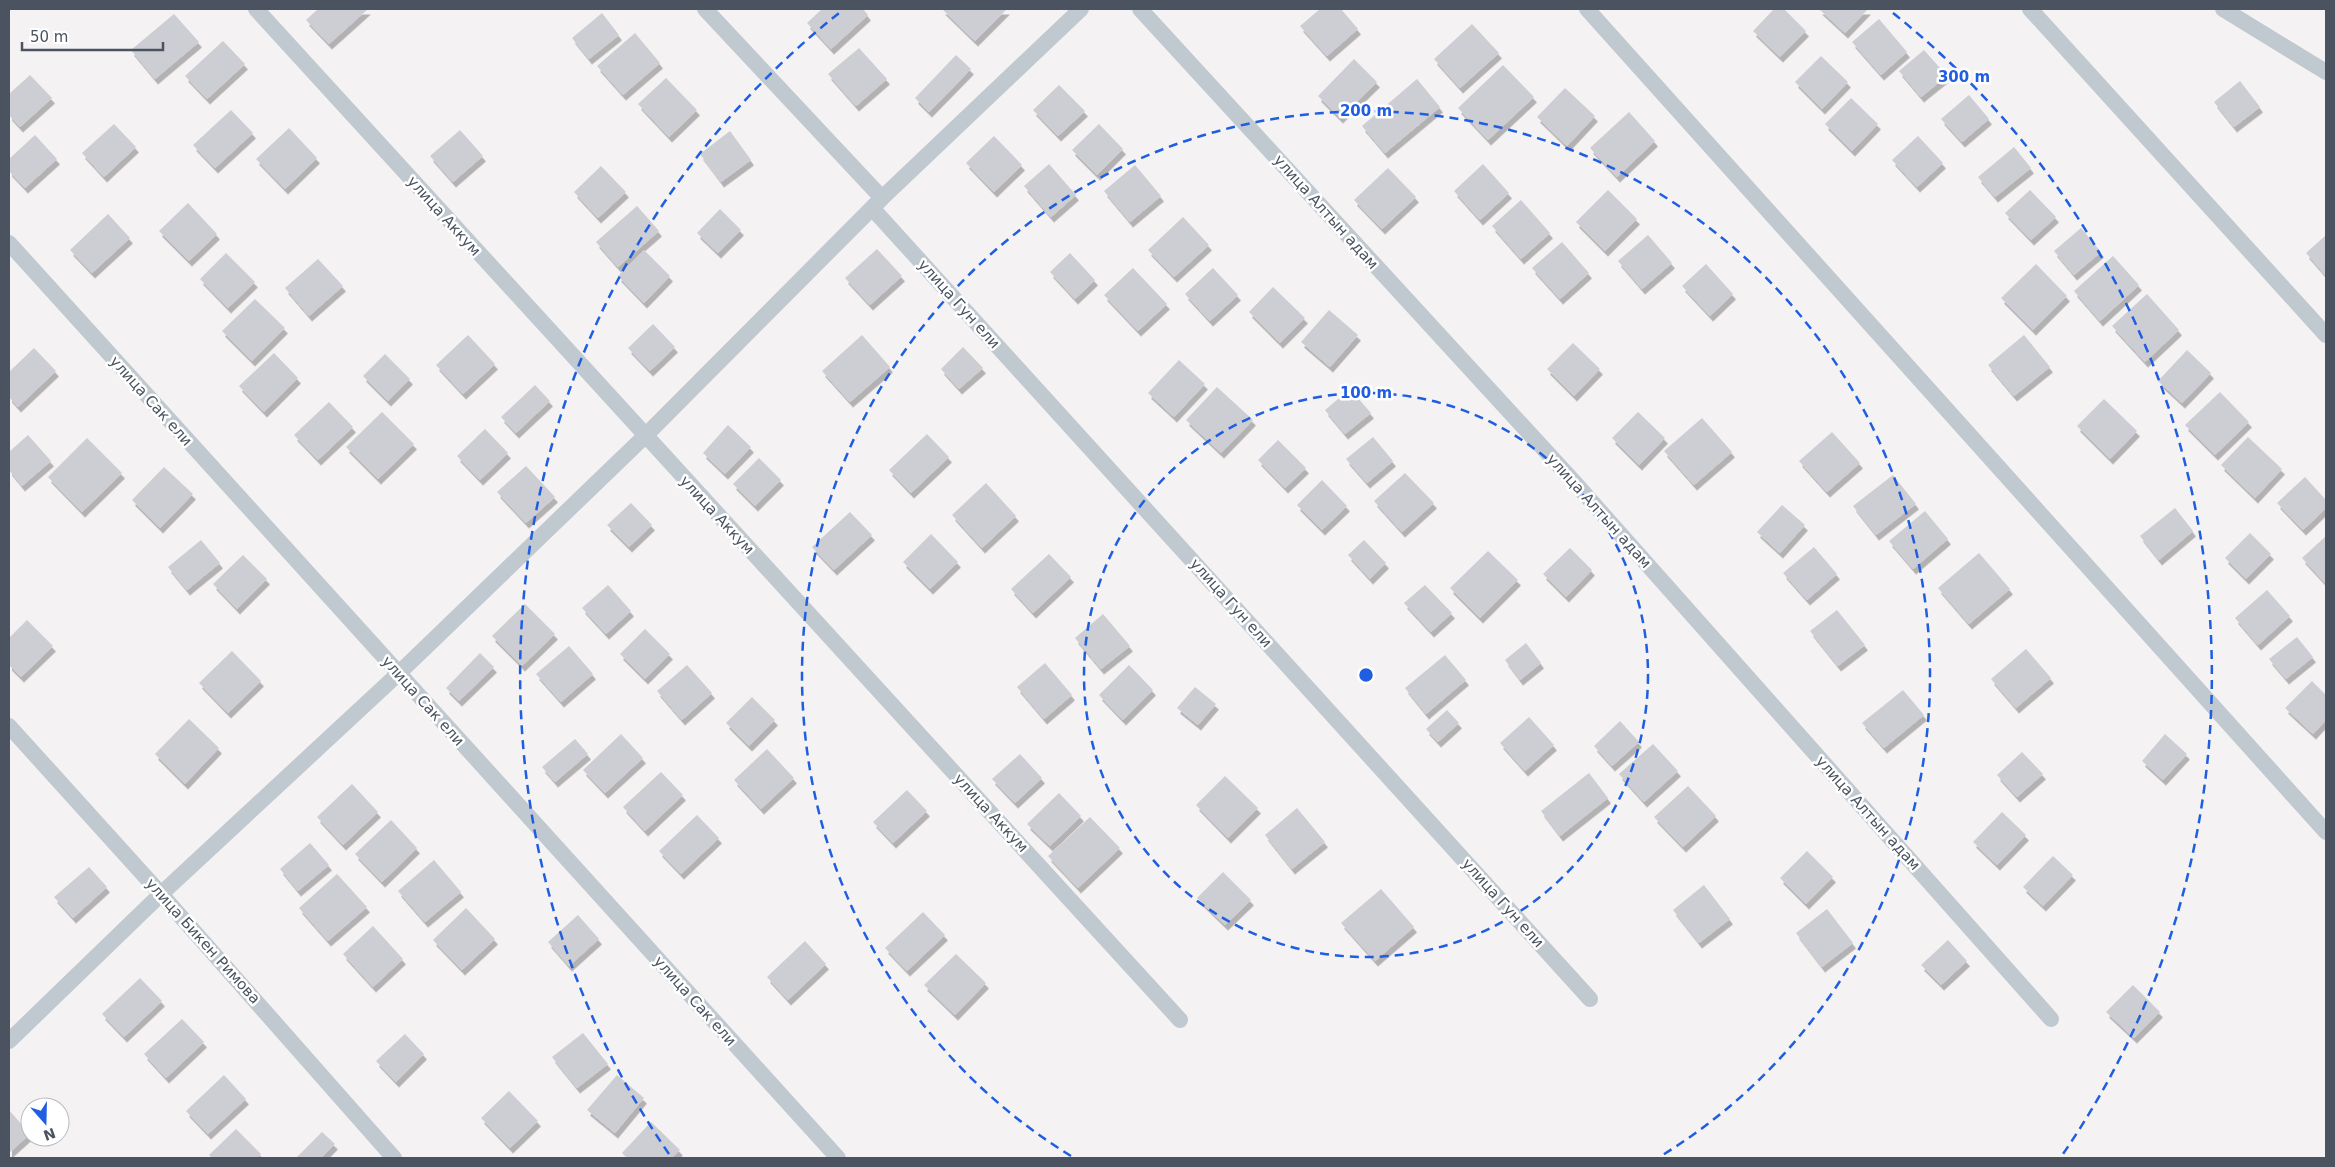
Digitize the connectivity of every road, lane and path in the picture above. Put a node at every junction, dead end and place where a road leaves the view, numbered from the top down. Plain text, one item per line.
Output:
1 (256, 9) edge
2 (705, 9) edge
3 (1081, 9) edge
4 (1140, 9) edge
5 (1587, 9) edge
6 (2030, 9) edge
7 (2223, 9) edge
8 (2326, 72) edge
9 (877, 203) junction
10 (9, 243) edge
11 (2326, 335) edge
12 (645, 436) junction
13 (398, 674) junction
14 (9, 726) edge
15 (2326, 832) edge
16 (161, 894) junction
17 (1590, 999) dead end
18 (2051, 1019) dead end
19 (1180, 1020) dead end
20 (9, 1041) edge
21 (394, 1158) edge
22 (838, 1158) edge

1 - 12 street, улица Аккум
2 - 9 street, улица Гун ели
3 - 9 street
4 - 18 street, улица Алтын адам
5 - 15 street
6 - 11 street
7 - 8 street
9 - 12 street
9 - 17 street, улица Гун ели
10 - 13 street, улица Сак ели
12 - 13 street
12 - 19 street, улица Аккум
13 - 16 street
13 - 22 street, улица Сак ели
14 - 16 street, улица Бикен Римова
16 - 20 street
16 - 21 street, улица Бикен Римова

